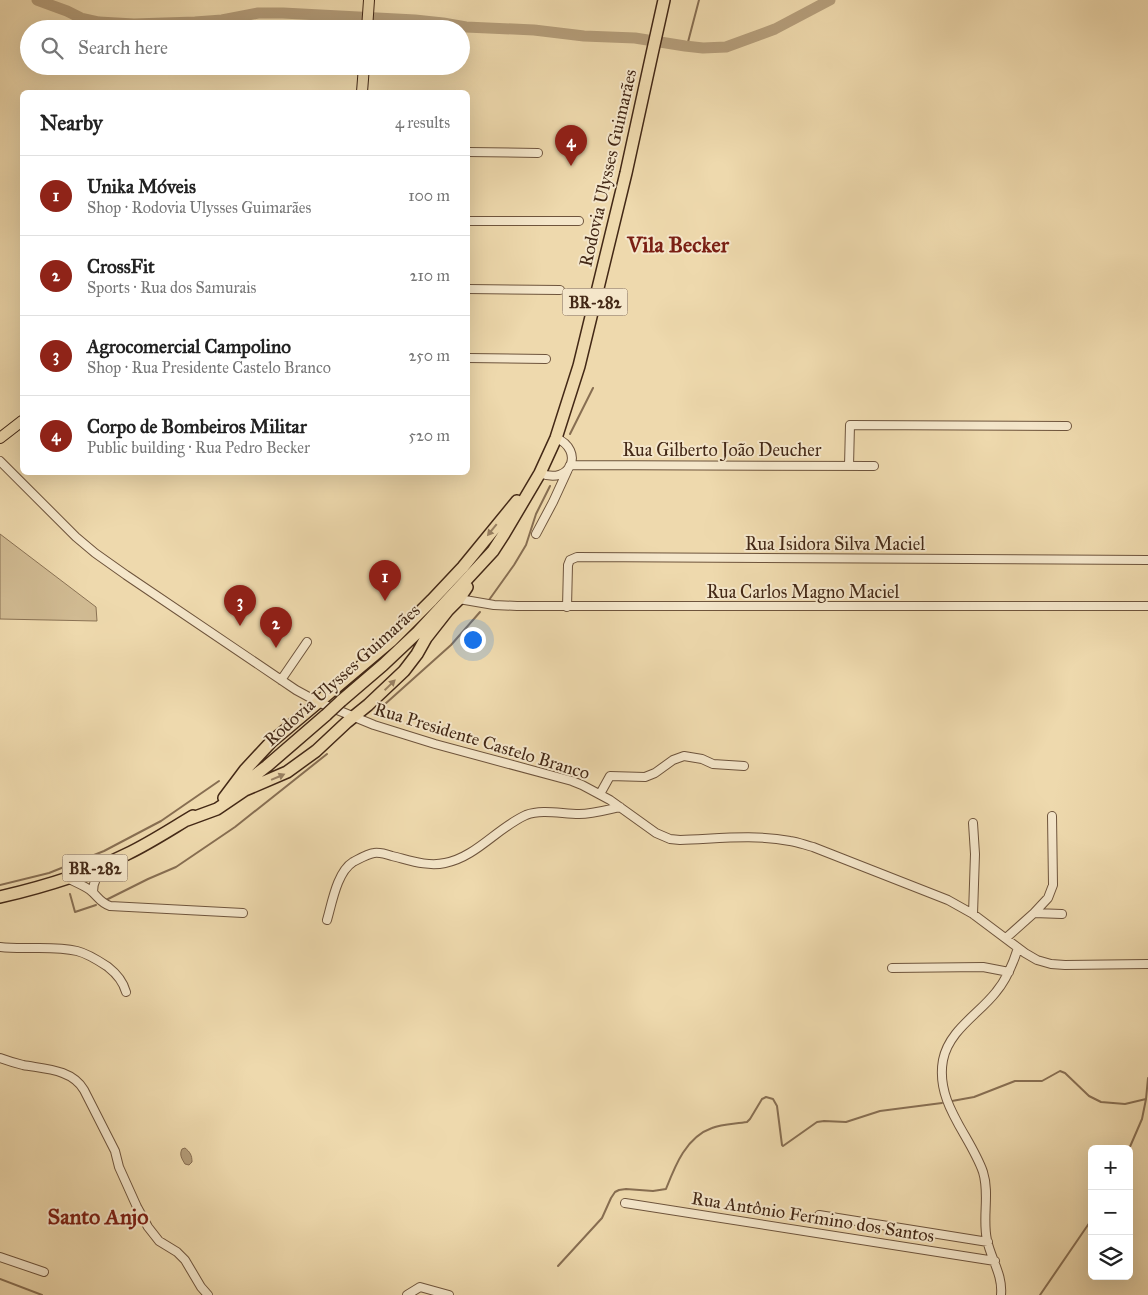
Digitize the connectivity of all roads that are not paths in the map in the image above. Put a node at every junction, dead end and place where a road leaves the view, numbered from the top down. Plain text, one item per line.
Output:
1 (369, 0) edge
2 (664, 0) edge
3 (368, 20) edge
4 (363, 75) edge
5 (362, 90) edge
6 (470, 152) edge
7 (538, 153) dead end
8 (470, 221) edge
9 (578, 221) dead end
10 (470, 290) edge
11 (560, 290) dead end
12 (470, 358) edge
13 (546, 359) dead end
14 (20, 423) edge
15 (1068, 426) dead end
16 (0, 438) edge
17 (556, 438) junction
18 (0, 461) edge
19 (570, 465) junction
20 (849, 466) junction
21 (874, 466) dead end
22 (538, 477) junction
23 (536, 534) dead end
24 (493, 551) junction
25 (1148, 560) edge
26 (459, 599) junction
27 (1148, 606) edge
28 (567, 607) junction
29 (307, 642) dead end
30 (281, 680) junction
31 (318, 702) junction
32 (353, 717) junction
33 (744, 766) dead end
34 (600, 794) junction
35 (224, 798) junction
36 (620, 807) junction
37 (1052, 816) dead end
38 (187, 820) junction
39 (974, 823) dead end
40 (105, 865) junction
41 (67, 878) junction
42 (93, 892) junction
43 (0, 897) edge
44 (243, 913) dead end
45 (1034, 913) junction
46 (974, 914) junction
47 (1062, 914) dead end
48 (327, 920) dead end
49 (1006, 938) junction
50 (0, 947) edge
51 (1018, 948) junction
52 (1148, 964) edge
53 (892, 968) dead end
54 (1009, 972) junction
55 (126, 992) dead end
56 (0, 1058) edge
57 (625, 1203) dead end
58 (819, 1215) dead end
59 (988, 1242) junction
60 (0, 1257) edge
61 (995, 1261) junction
62 (44, 1272) dead end
63 (208, 1295) edge
64 (407, 1295) edge
65 (449, 1295) edge
66 (1001, 1295) edge

1 - 3 main road
2 - 17 highway, Rodovia Ulysses Guimarães / BR-282
4 - 5 main road
6 - 7 street
8 - 9 street
10 - 11 street
12 - 13 street
14 - 16 main road
15 - 20 street
17 - 19 street
17 - 22 highway, Rodovia Ulysses Guimarães / BR-282
18 - 30 street, Rua Presidente Castelo Branco
19 - 20 street, Rua Gilberto João Deucher
19 - 22 street
19 - 23 street
20 - 21 street, Rua Gilberto João Deucher
22 - 24 highway, Rodovia Ulysses Guimarães / BR-282
22 -> 31 highway
24 - 26 highway
24 - 35 highway, Rodovia Ulysses Guimarães / BR-282, bridge
25 - 28 street, Rua Isidora Silva Maciel
26 - 28 street, Rua Carlos Magno Maciel
32 -> 26 highway
27 - 28 street, Rua Carlos Magno Maciel
29 - 30 street
30 - 31 street, Rua Presidente Castelo Branco
31 - 32 street, Rua Presidente Castelo Branco
31 - 35 highway
32 - 34 street, Rua Presidente Castelo Branco
38 -> 32 highway
33 - 34 street
34 - 36 street, Rua Presidente Castelo Branco
35 - 38 highway, Rodovia Ulysses Guimarães / BR-282
36 - 46 street, Rua Presidente Castelo Branco
36 - 48 street
37 - 45 street
38 - 40 highway, Rodovia Ulysses Guimarães / BR-282
39 - 46 street
40 - 41 highway, Rodovia Ulysses Guimarães / BR-282
40 - 42 street
41 - 42 street
41 - 43 highway, Rodovia Ulysses Guimarães / BR-282
42 - 44 street
45 - 47 street
45 - 49 street
46 - 49 street, Rua Presidente Castelo Branco
49 - 51 street, Rua Presidente Castelo Branco
50 - 55 street
51 - 52 street, Rua Presidente Castelo Branco
51 - 54 street
53 - 54 street
54 - 59 street
56 - 63 street
57 - 61 street, Rua Antônio Fermino dos Santos
58 - 59 street
59 - 61 street
60 - 62 street
61 - 66 street
64 - 65 street

